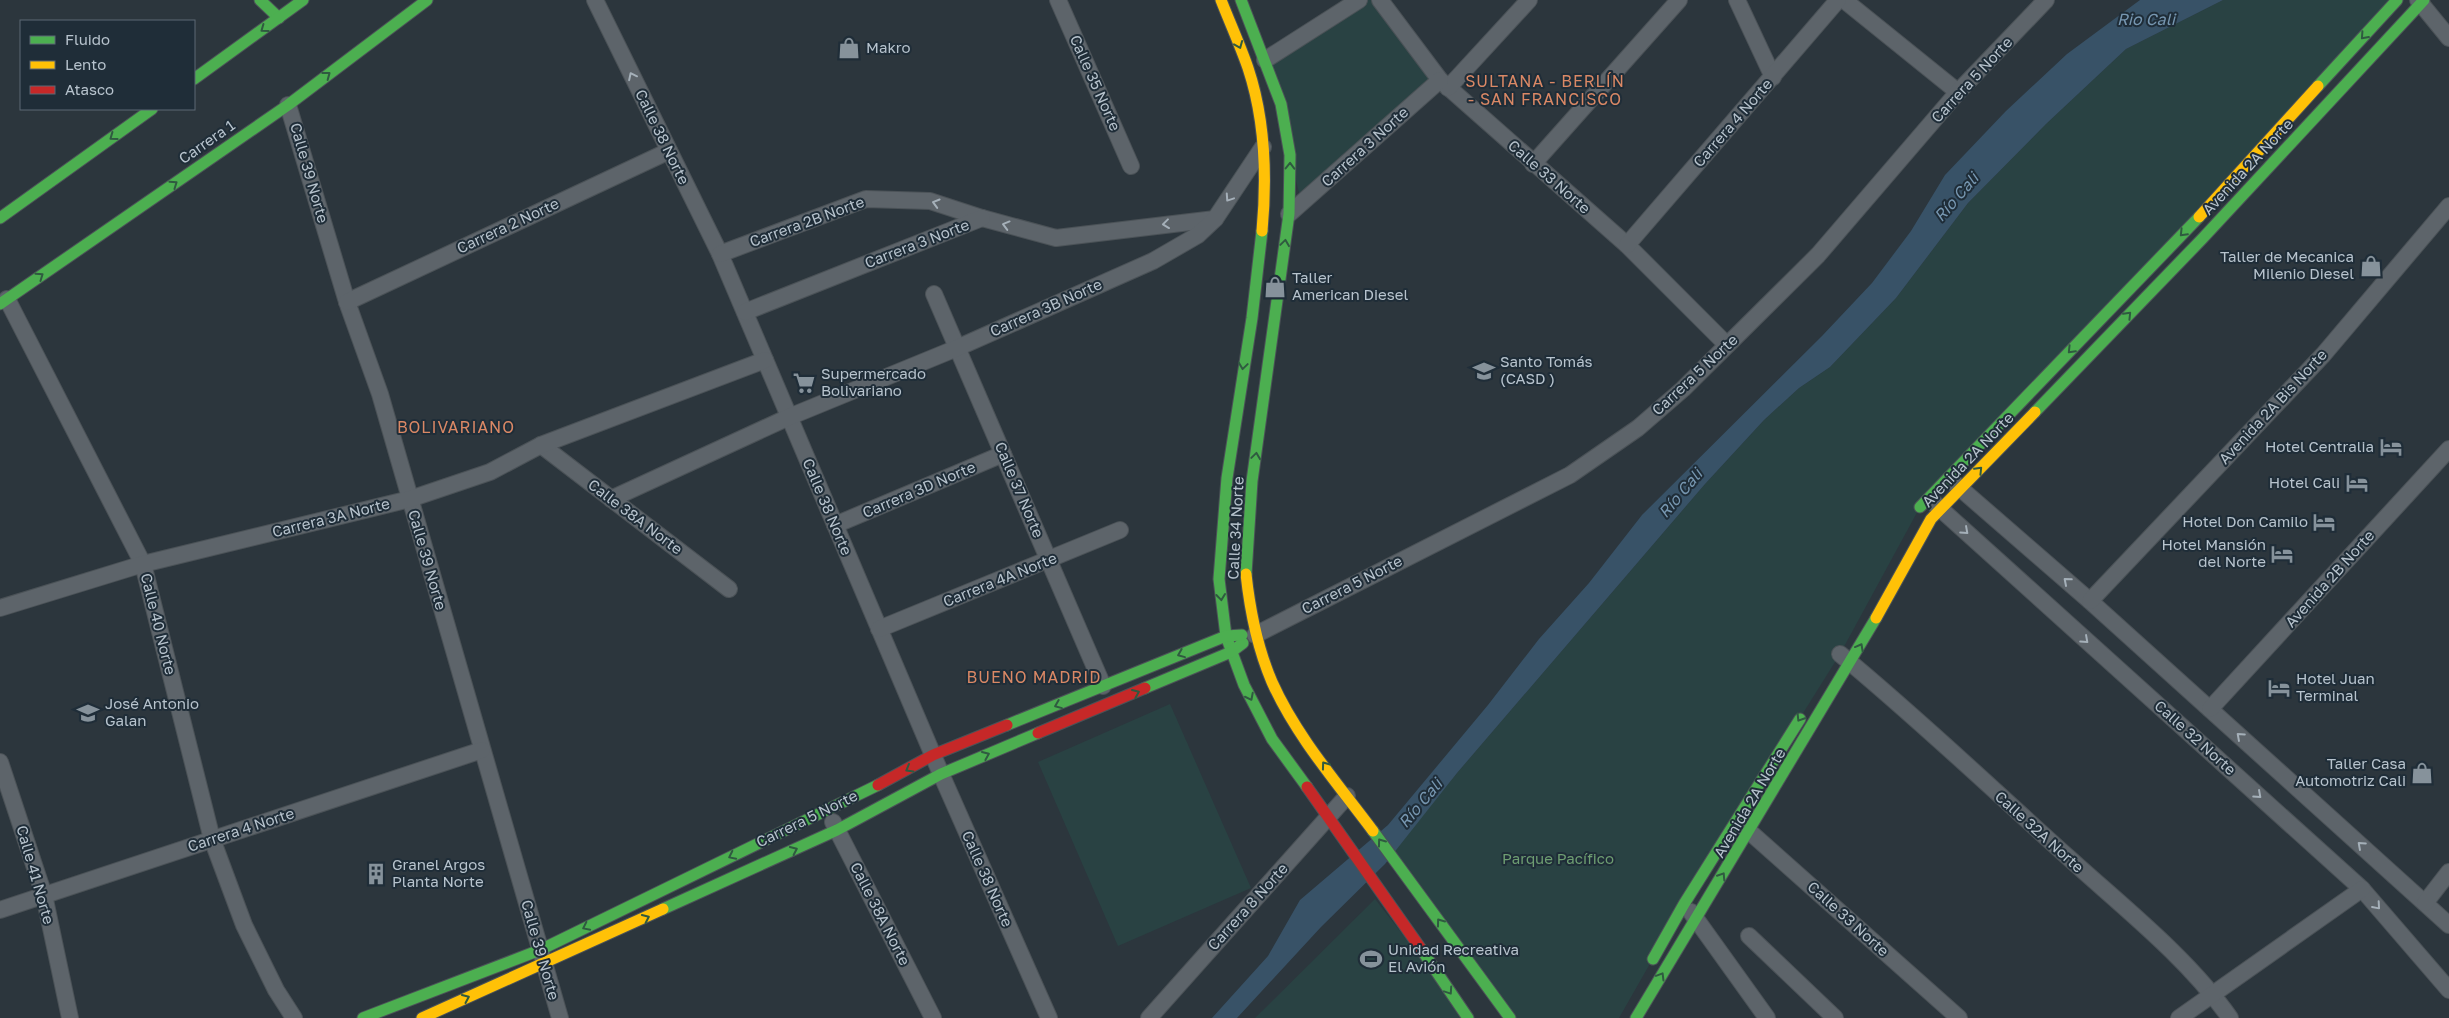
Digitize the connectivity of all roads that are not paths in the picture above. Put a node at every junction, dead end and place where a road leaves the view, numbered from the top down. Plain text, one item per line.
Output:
1 (260, 0) edge
2 (303, 0) edge
3 (427, 0) edge
4 (594, 0) edge
5 (1058, 0) edge
6 (1221, 0) edge
7 (1241, 0) edge
8 (1359, 0) edge
9 (1380, 0) edge
10 (1529, 0) edge
11 (1679, 0) edge
12 (1737, 0) edge
13 (1838, 0) edge
14 (1844, 0) edge
15 (2046, 0) edge
16 (2397, 0) edge
17 (2421, 1) edge
18 (278, 18) junction
19 (2449, 38) edge
20 (1265, 60) junction
21 (1774, 77) junction
22 (195, 78) edge
23 (1444, 84) junction
24 (1958, 92) junction
25 (288, 105) junction
26 (151, 110) edge
27 (1263, 148) junction
28 (670, 151) junction
29 (1533, 164) junction
30 (1131, 166) dead end
31 (2449, 206) edge
32 (1289, 214) junction
33 (0, 218) edge
34 (982, 218) junction
35 (1215, 218) junction
36 (1627, 245) junction
37 (720, 254) junction
38 (1257, 271) junction
39 (1281, 275) junction
40 (934, 294) dead end
41 (4, 302) edge
42 (346, 302) junction
43 (745, 312) junction
44 (1727, 345) junction
45 (957, 348) junction
46 (765, 360) junction
47 (789, 417) junction
48 (541, 445) junction
49 (2449, 449) edge
50 (1003, 454) junction
51 (1948, 478) junction
52 (1961, 489) junction
53 (410, 499) junction
54 (611, 499) junction
55 (1934, 504) junction
56 (1916, 516) dead end
57 (835, 525) junction
58 (1120, 530) dead end
59 (1049, 560) junction
60 (143, 564) junction
61 (729, 588) dead end
62 (2090, 601) junction
63 (0, 608) edge
64 (879, 629) junction
65 (1255, 634) junction
66 (1226, 636) junction
67 (1231, 652) junction
68 (1842, 656) junction
69 (1103, 686) junction
70 (2210, 709) junction
71 (1804, 712) dead end
72 (482, 750) junction
73 (933, 755) junction
74 (0, 762) edge
75 (941, 774) junction
76 (1347, 796) junction
77 (826, 810) junction
78 (1328, 816) junction
79 (1736, 820) junction
80 (837, 830) junction
81 (1751, 832) junction
82 (212, 839) junction
83 (2449, 872) edge
84 (2362, 889) junction
85 (44, 895) junction
86 (2424, 903) junction
87 (1684, 904) junction
88 (0, 910) edge
89 (1696, 917) junction
90 (2449, 925) edge
91 (1749, 936) dead end
92 (542, 957) junction
93 (1647, 969) dead end
94 (2449, 990) edge
95 (2213, 994) junction
96 (70, 1018) edge
97 (294, 1018) edge
98 (363, 1018) edge
99 (422, 1018) edge
100 (560, 1018) edge
101 (933, 1018) edge
102 (1049, 1018) edge
103 (1149, 1018) edge
104 (1468, 1018) edge
105 (1510, 1018) edge
106 (1636, 1018) edge
107 (1767, 1018) edge
108 (1834, 1018) edge
109 (1959, 1018) edge
110 (2179, 1018) edge
111 (2230, 1018) edge

1 - 18 main road
2 - 18 main road
25 -> 3 main road, Carrera 1
28 -> 4 street, Calle 38 Norte
5 - 30 street, Calle 35 Norte
6 -> 27 main road, Calle 34 Norte
7 - 20 main road, Calle 34 Norte
8 - 20 street
9 - 23 street, Calle 33 Norte
10 - 23 street, Carrera 3 Norte
11 - 29 street
12 - 21 street
13 - 21 street, Carrera 4 Norte
14 - 24 street
15 - 24 street, Carrera 5 Norte
16 -> 51 main road, Avenida 2A Norte
17 - 19 street
52 -> 17 main road, Avenida 2A Norte
18 -> 22 main road
32 -> 20 main road, Calle 34 Norte
21 - 36 street, Carrera 4 Norte
23 - 29 street, Calle 33 Norte
23 - 32 street, Carrera 3 Norte
24 - 44 street, Carrera 5 Norte
41 -> 25 main road, Carrera 1
25 - 42 street, Calle 39 Norte
26 -> 33 main road
27 -> 35 street, Carrera 3B Norte
27 - 38 main road, Calle 34 Norte
28 - 37 street, Calle 38 Norte
28 - 42 street, Carrera 2 Norte
29 - 36 street, Calle 33 Norte
31 - 62 street, Avenida 2A Bis Norte
39 -> 32 main road, Calle 34 Norte
35 -> 34 street, Carrera 3 Norte
34 -> 37 street, Carrera 2B Norte
34 - 43 street, Carrera 3 Norte
35 - 45 street, Carrera 3B Norte
36 - 44 street, Calle 33 Norte
37 - 43 street, Calle 38 Norte
38 - 39 main road
38 -> 66 main road, Calle 34 Norte
65 -> 39 main road, Calle 34 Norte
40 - 45 street, Calle 37 Norte
41 - 60 street, Calle 40 Norte
42 - 53 street, Calle 39 Norte
43 - 46 street, Calle 38 Norte
44 - 65 street, Carrera 5 Norte
45 - 47 street, Carrera 3B Norte
45 - 50 street, Calle 37 Norte
46 - 47 street, Calle 38 Norte
46 - 48 street, Carrera 3A Norte
47 - 54 street, Carrera 3B Norte
47 - 57 street, Calle 38 Norte
48 - 53 street, Carrera 3A Norte
48 - 54 street, Calle 38A Norte
49 - 70 street, Avenida 2B Norte
50 - 57 street, Carrera 3D Norte
50 - 59 street, Calle 37 Norte
51 - 52 street, Calle 32 Norte
51 - 55 main road, Avenida 2A Norte
52 - 55 main road, Avenida 2A Norte
62 -> 52 street, Calle 32 Norte
53 - 60 street, Carrera 3A Norte
53 - 72 street, Calle 39 Norte
54 - 61 street, Calle 38A Norte
55 - 56 main road, Avenida 2A Norte
68 -> 55 main road, Avenida 2A Norte
55 -> 84 street, Calle 32 Norte
57 - 64 street, Calle 38 Norte
58 - 59 street, Carrera 4A Norte
59 - 64 street, Carrera 4A Norte
59 - 69 street, Calle 37 Norte
60 - 63 street, Carrera 3A Norte
60 - 82 street, Calle 40 Norte
62 - 70 street, Calle 32 Norte
64 - 73 street, Calle 38 Norte
65 - 66 main road, Carrera 5 Norte
65 - 67 main road, Carrera 5 Norte
76 -> 65 main road, Calle 34 Norte
66 - 67 main road, Calle 34 Norte
66 -> 69 main road, Carrera 5 Norte
75 -> 67 main road, Carrera 5 Norte
67 -> 78 main road, Calle 34 Norte
68 - 81 main road, Avenida 2A Norte
68 - 95 street, Calle 32A Norte
69 -> 73 main road, Carrera 5 Norte
86 -> 70 street, Calle 32 Norte
71 -> 79 main road, Avenida 2A Norte
72 - 82 street, Carrera 4 Norte
72 - 92 street, Calle 39 Norte
73 - 75 street, Calle 38 Norte
73 -> 77 main road, Carrera 5 Norte
74 - 85 street, Calle 41 Norte
75 - 80 main road, Carrera 5 Norte
75 - 102 street, Calle 38 Norte
76 - 78 street, Carrera 8 Norte
105 -> 76 main road, Calle 34 Norte
77 - 80 street, Calle 38A Norte
77 -> 92 main road, Carrera 5 Norte
78 - 103 street, Carrera 8 Norte
78 -> 104 main road, Calle 34 Norte
79 - 81 street, Calle 33 Norte
79 - 87 main road, Avenida 2A Norte
92 -> 80 main road, Carrera 5 Norte
80 - 101 street, Calle 38A Norte
89 -> 81 main road, Avenida 2A Norte
81 - 109 street, Calle 33 Norte
82 - 85 street, Carrera 4 Norte
82 - 97 street, Calle 40 Norte
83 - 86 street
84 -> 94 street, Calle 32 Norte
84 - 95 street
85 - 88 street, Carrera 4 Norte
85 - 96 street, Calle 41 Norte
86 - 90 street, Calle 32 Norte
87 - 89 street
87 - 93 main road, Avenida 2A Norte
106 -> 89 main road, Avenida 2A Norte
89 - 107 street
91 - 108 street
92 - 98 main road, Carrera 5 Norte
99 -> 92 main road, Carrera 5 Norte
92 - 100 street, Calle 39 Norte
95 - 110 street
95 - 111 street, Calle 32A Norte

